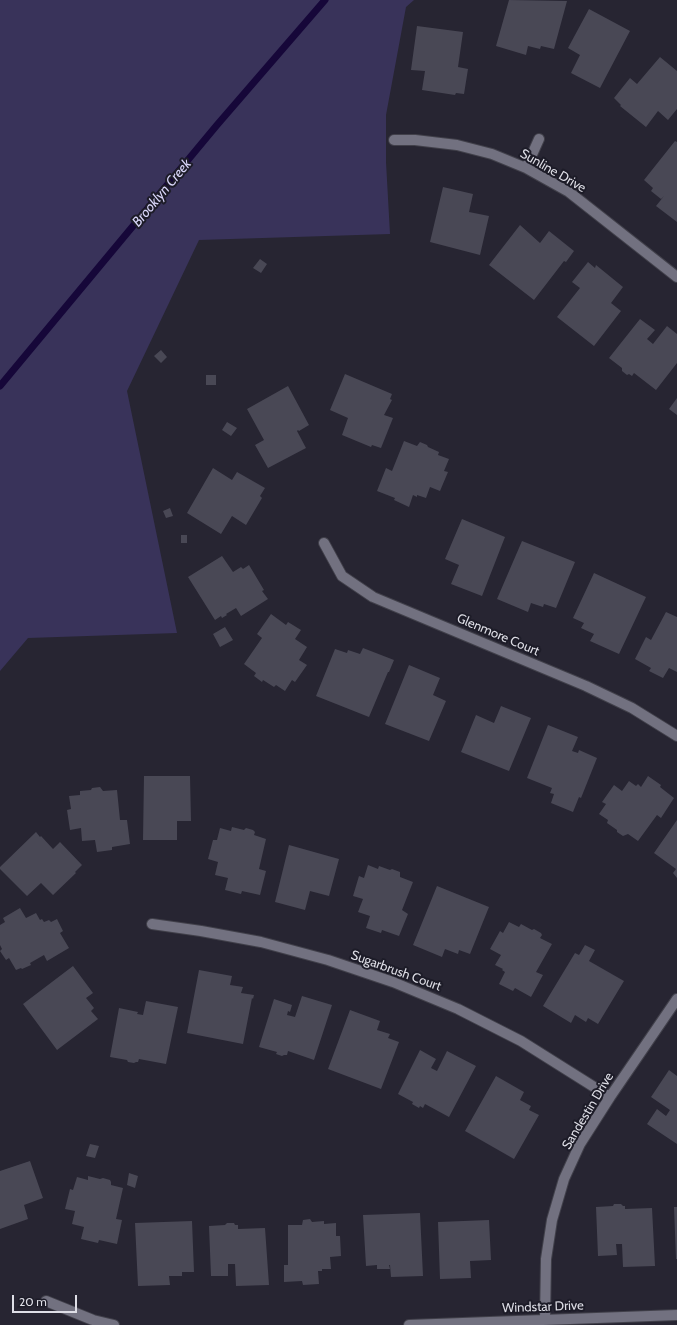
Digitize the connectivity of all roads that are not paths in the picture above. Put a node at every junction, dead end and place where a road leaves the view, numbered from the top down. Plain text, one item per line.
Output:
1 (540, 139) dead end
2 (394, 140) dead end
3 (526, 168) junction
4 (677, 278) edge
5 (324, 543) dead end
6 (677, 736) edge
7 (152, 924) dead end
8 (677, 999) edge
9 (610, 1097) junction
10 (46, 1301) dead end
11 (677, 1315) edge
12 (545, 1320) junction
13 (114, 1325) edge
14 (409, 1325) edge

1 - 3 street
2 - 3 street, Sunline Drive
3 - 4 street, Sunline Drive
5 - 6 street, Glenmore Court
7 - 9 street, Sugarbrush Court
8 - 9 street, Sandestin Drive
9 - 12 street, Sandestin Drive
10 - 13 street
11 - 12 street, Windstar Drive
12 - 14 street, Windstar Drive

